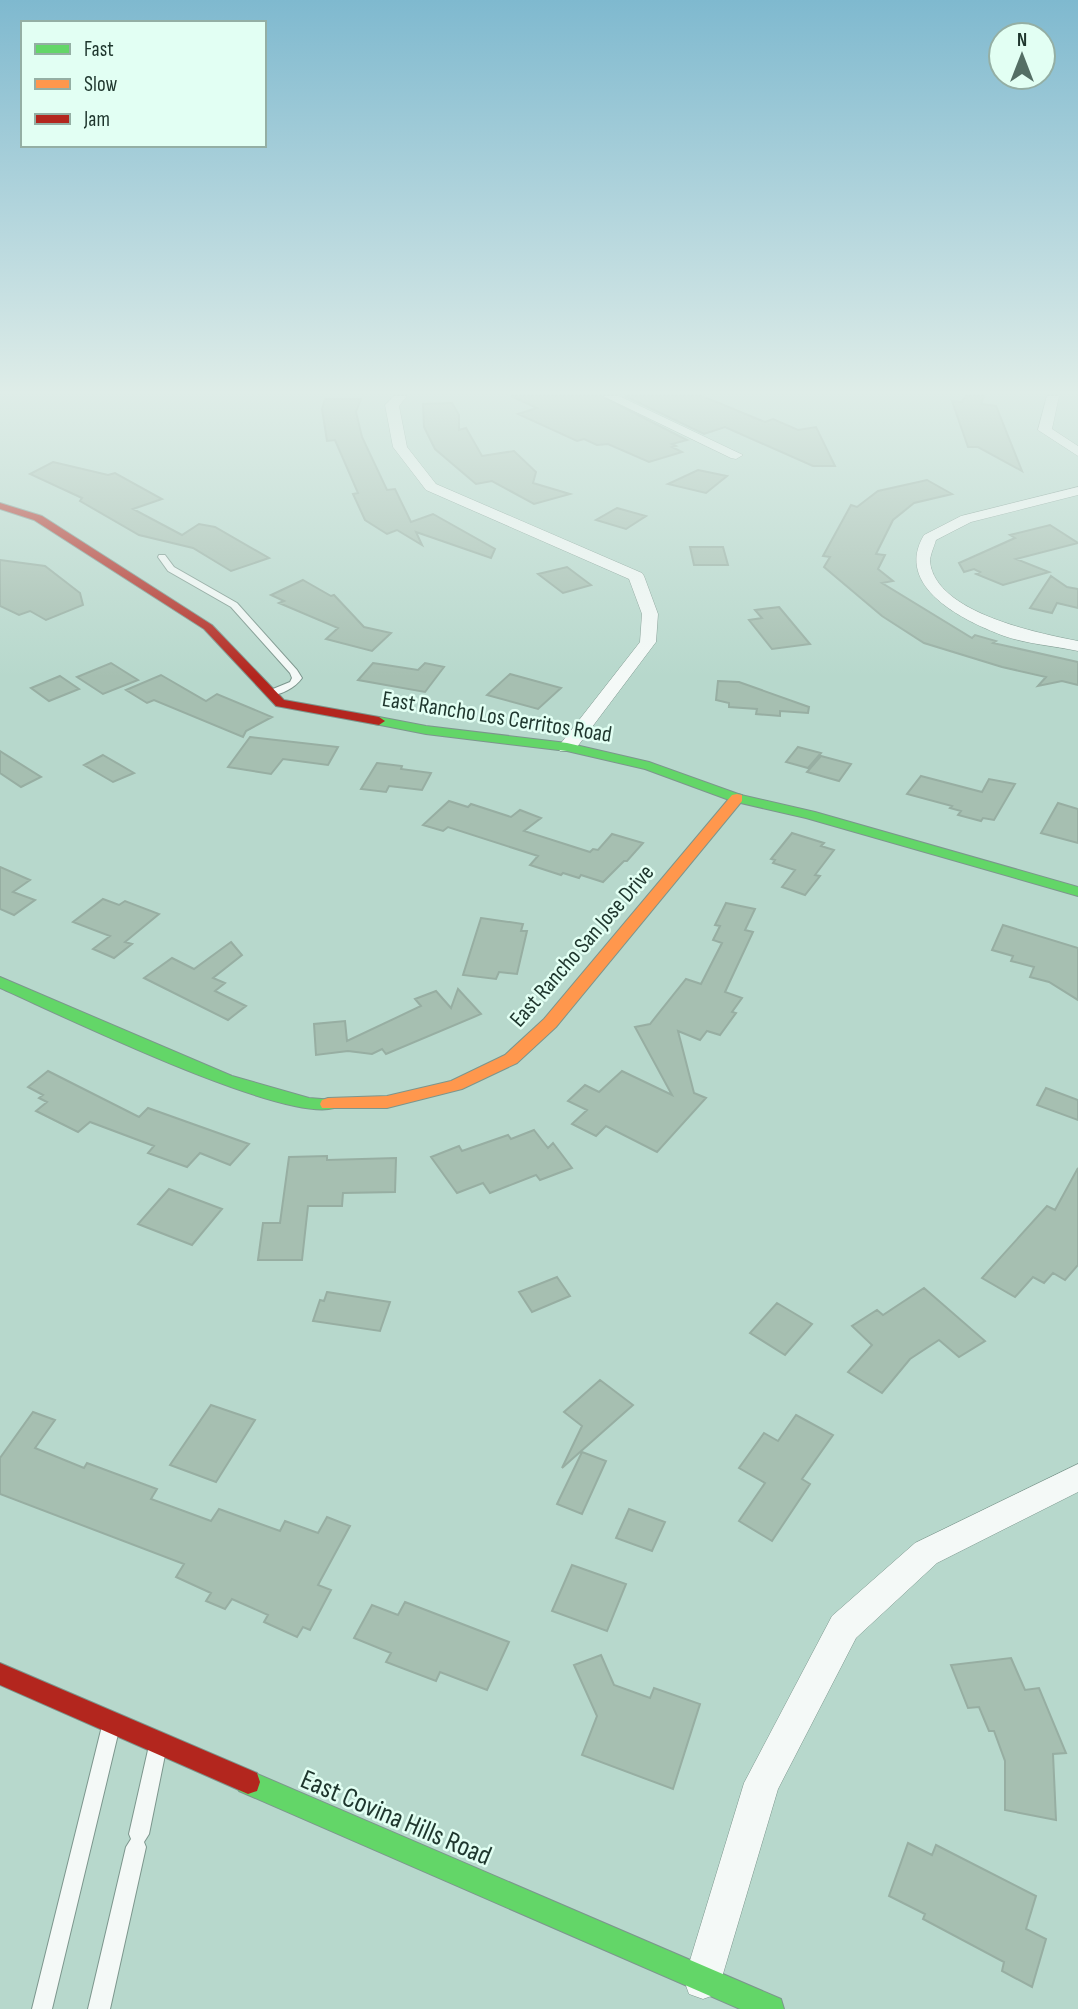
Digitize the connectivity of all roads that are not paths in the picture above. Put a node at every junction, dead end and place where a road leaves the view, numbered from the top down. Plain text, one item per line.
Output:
1 (437, 490) edge
2 (1078, 491) edge
3 (0, 506) edge
4 (162, 557) dead end
5 (1078, 646) edge
6 (271, 693) junction
7 (567, 747) junction
8 (737, 799) junction
9 (1078, 892) edge
10 (0, 982) edge
11 (1078, 1477) edge
12 (0, 1674) edge
13 (111, 1723) junction
14 (158, 1743) junction
15 (703, 1980) junction
16 (42, 2009) edge
17 (99, 2009) edge
18 (772, 2009) edge

1 - 7 street
2 - 5 street
3 - 6 street, East Rancho Los Cerritos Road
4 - 6 lane
6 - 7 street, East Rancho Los Cerritos Road
7 - 8 street, East Rancho Los Cerritos Road
8 - 9 street, East Rancho Los Cerritos Road
8 - 10 street, East Rancho San Jose Drive
11 - 15 street
12 - 13 street, East Covina Hills Road
13 - 14 street, East Covina Hills Road
13 - 16 lane
14 - 15 street, East Covina Hills Road
14 - 17 lane
15 - 18 street, East Covina Hills Road

